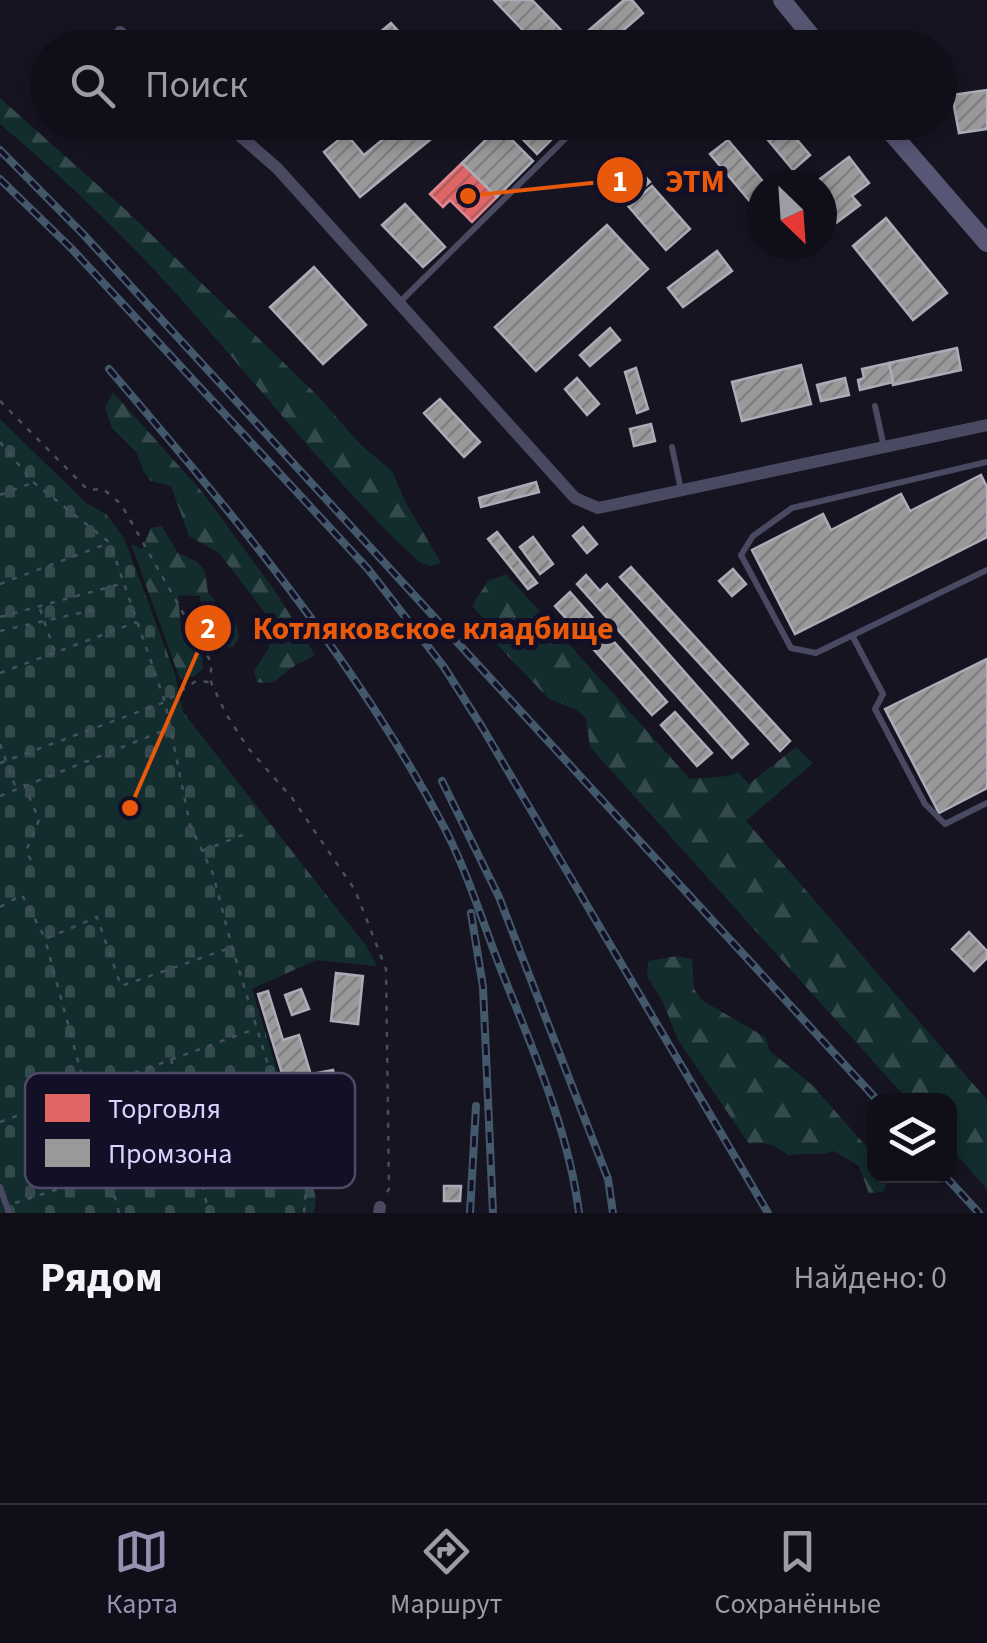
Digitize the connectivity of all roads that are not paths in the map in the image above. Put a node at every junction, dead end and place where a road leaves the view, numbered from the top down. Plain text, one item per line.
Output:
1 (782, 0) edge
2 (806, 30) edge
3 (244, 140) edge
4 (564, 140) edge
5 (897, 140) edge
6 (987, 244) edge
7 (399, 303) junction
8 (875, 406) dead end
9 (987, 424) edge
10 (884, 447) junction
11 (672, 448) dead end
12 (987, 462) edge
13 (681, 490) junction
14 (987, 570) edge
15 (853, 637) junction
16 (987, 803) edge
17 (0, 1187) edge
18 (8, 1209) edge

1 - 2 main road
3 - 7 street
4 - 7 lane
5 - 6 main road
7 - 13 street
8 - 10 lane
9 - 10 street
10 - 13 street
11 - 13 lane
12 - 15 lane
14 - 15 lane
15 - 16 lane
17 - 18 lane

